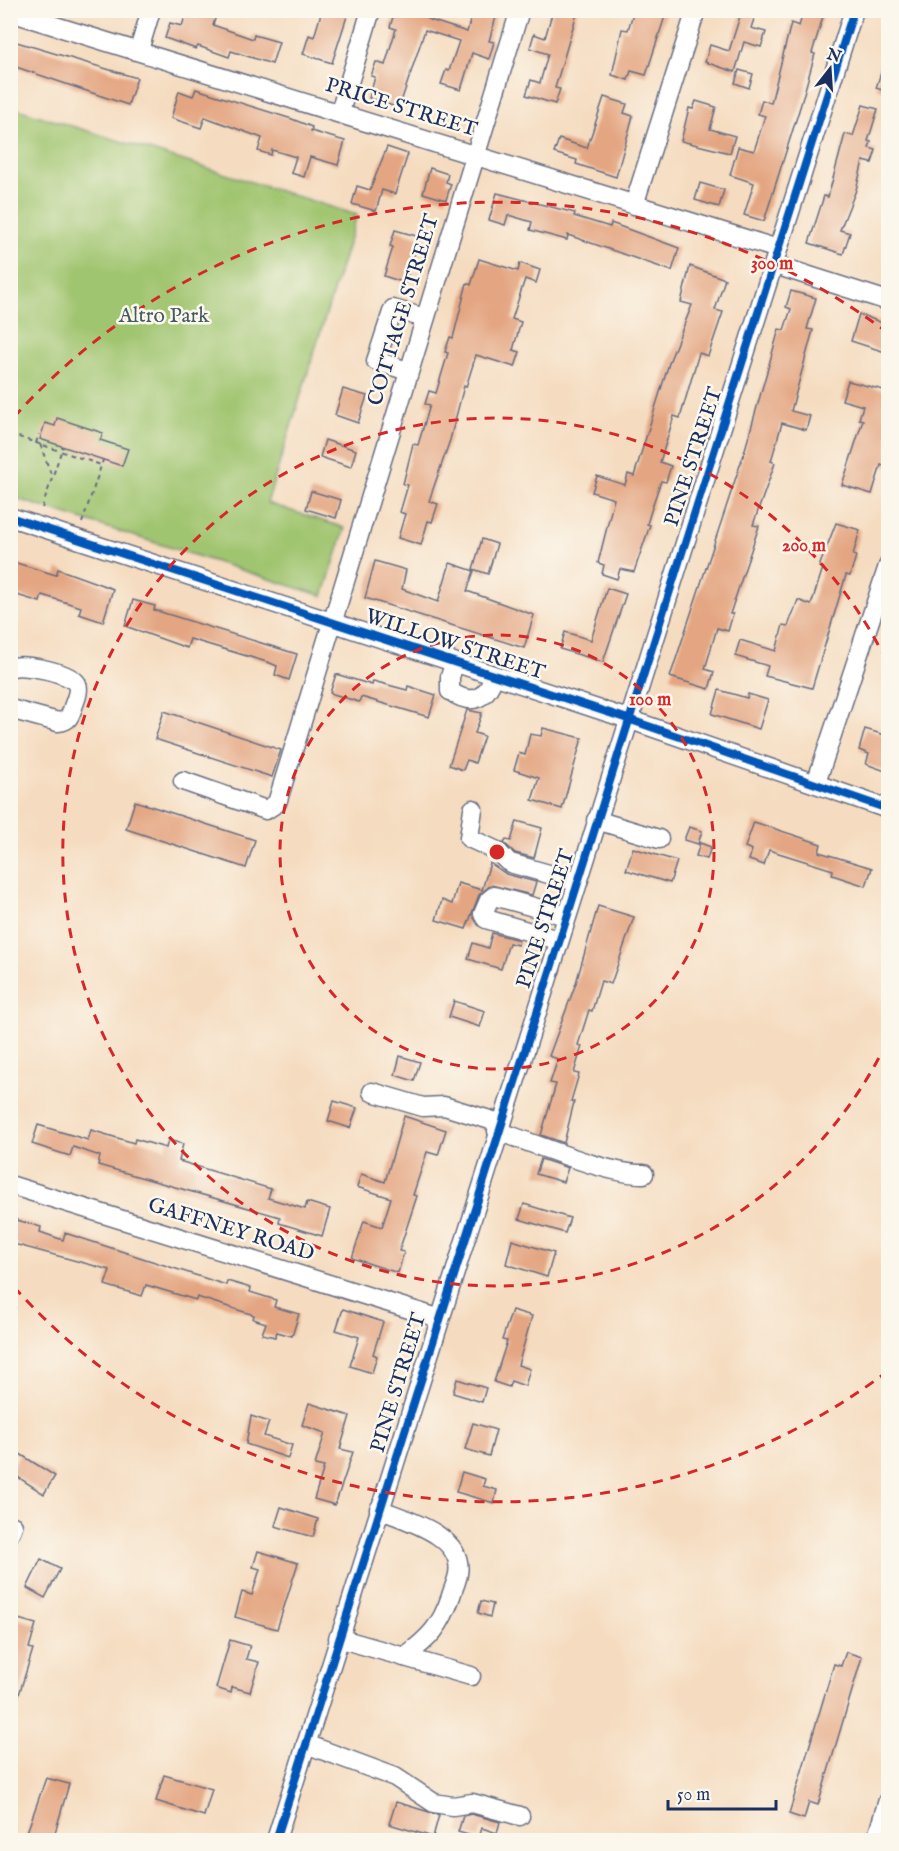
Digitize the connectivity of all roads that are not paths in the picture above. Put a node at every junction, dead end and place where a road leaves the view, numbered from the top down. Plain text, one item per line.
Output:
1 (152, 10) edge
2 (371, 10) edge
3 (520, 10) edge
4 (696, 10) edge
5 (854, 10) edge
6 (10, 12) edge
7 (140, 50) junction
8 (340, 112) junction
9 (475, 155) junction
10 (634, 206) junction
11 (777, 257) junction
12 (888, 301) edge
13 (425, 318) junction
14 (408, 371) junction
15 (10, 518) edge
16 (888, 566) edge
17 (330, 624) junction
18 (454, 664) junction
19 (10, 668) edge
20 (494, 676) junction
21 (10, 709) edge
22 (628, 720) junction
23 (183, 782) dead end
24 (816, 783) junction
25 (888, 808) edge
26 (473, 809) dead end
27 (596, 820) junction
28 (659, 839) dead end
29 (577, 882) junction
30 (566, 916) junction
31 (558, 940) junction
32 (372, 1092) dead end
33 (499, 1127) junction
34 (644, 1174) dead end
35 (10, 1185) edge
36 (438, 1318) junction
37 (379, 1509) junction
38 (10, 1525) edge
39 (10, 1533) edge
40 (338, 1638) junction
41 (404, 1657) junction
42 (471, 1676) dead end
43 (306, 1744) junction
44 (888, 1800) edge
45 (520, 1816) dead end
46 (276, 1840) edge
47 (876, 1840) edge

1 - 7 street
2 - 8 street
3 - 9 street, COTTAGE STREET
4 - 10 street
5 - 11 street, PINE STREET
6 - 7 street, PRICE STREET
7 - 8 street, PRICE STREET
8 - 9 street, PRICE STREET
9 - 10 street, PRICE STREET
9 - 13 street, COTTAGE STREET
10 - 11 street, PRICE STREET
11 - 12 street, PRICE STREET
11 - 22 street, PINE STREET
13 - 14 street, COTTAGE STREET
13 - 14 street
14 - 17 street, COTTAGE STREET
15 - 17 street, WILLOW STREET
16 - 24 street
17 - 18 street, WILLOW STREET
17 - 23 street, COTTAGE STREET
18 - 20 street, WILLOW STREET
18 - 20 street
19 - 21 street
20 - 22 street, WILLOW STREET
22 - 24 street, WILLOW STREET
22 - 27 street, PINE STREET
24 - 25 street, WILLOW STREET
26 - 29 street
27 - 28 street
27 - 29 street, PINE STREET
29 - 30 street, PINE STREET
30 - 31 street, PINE STREET
30 - 31 street
31 - 33 street, PINE STREET
32 - 33 street
33 - 34 street
33 - 36 street, PINE STREET
35 - 36 street, GAFFNEY ROAD
36 - 37 street, PINE STREET
37 - 40 street, PINE STREET
37 - 41 street
38 - 39 street
40 - 41 street
40 - 43 street, PINE STREET
41 - 42 street
43 - 45 street
43 - 46 street, PINE STREET
44 - 47 street

